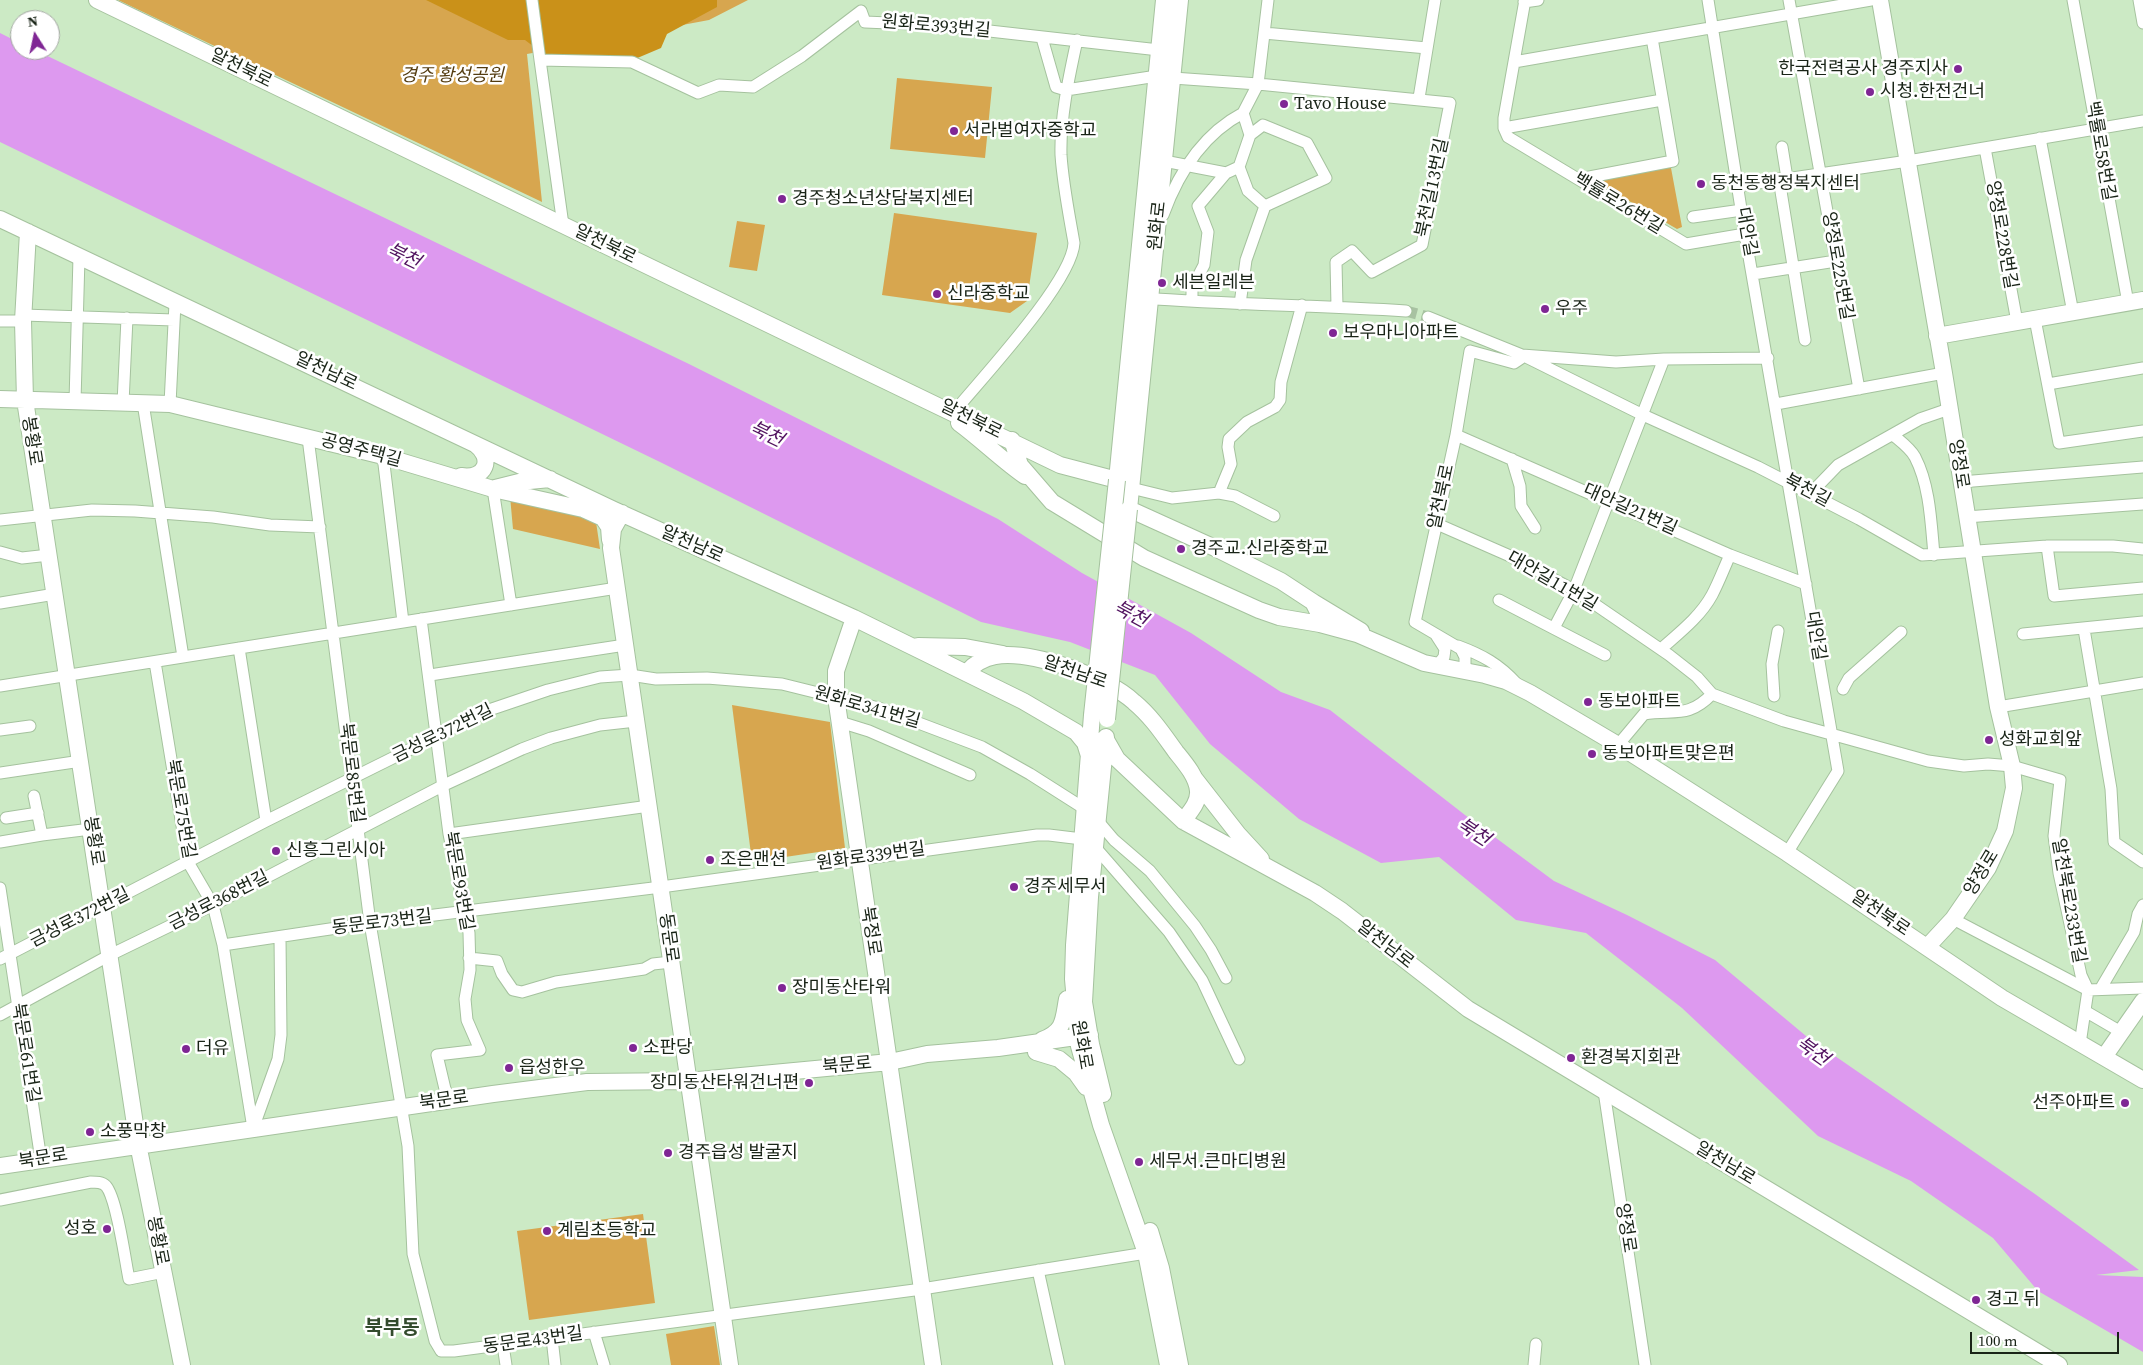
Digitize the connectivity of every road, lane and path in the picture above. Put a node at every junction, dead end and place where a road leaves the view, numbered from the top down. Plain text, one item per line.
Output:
1 (98, 0) edge
2 (532, 0) edge
3 (1164, 0) edge
4 (1180, 0) edge
5 (1268, 0) edge
6 (1435, 0) edge
7 (1538, 0) edge
8 (1708, 0) edge
9 (1789, 0) edge
10 (1870, 0) edge
11 (1880, 0) edge
12 (2074, 0) edge
13 (2139, 0) edge
14 (1524, 1) edge
15 (1791, 14) junction
16 (2143, 23) edge
17 (1714, 27) junction
18 (1264, 33) junction
19 (1042, 38) junction
20 (1652, 38) junction
21 (1077, 40) junction
22 (1427, 48) junction
23 (1159, 50) junction
24 (540, 60) junction
25 (1514, 62) junction
26 (1165, 77) junction
27 (1258, 84) junction
28 (1066, 90) junction
29 (1419, 98) junction
30 (1662, 100) junction
31 (1243, 113) junction
32 (2143, 121) edge
33 (1504, 128) junction
34 (2096, 129) junction
35 (1250, 134) junction
36 (2040, 138) junction
37 (1782, 148) dead end
38 (1985, 148) junction
39 (1164, 161) junction
40 (1908, 161) junction
41 (1186, 165) junction
42 (1239, 167) junction
43 (1226, 173) junction
44 (1821, 173) junction
45 (1579, 179) junction
46 (1783, 179) junction
47 (1738, 186) junction
48 (1264, 206) junction
49 (1742, 210) junction
50 (1692, 217) dead end
51 (0, 219) edge
52 (563, 225) junction
53 (28, 232) junction
54 (1157, 234) junction
55 (1745, 234) junction
56 (79, 257) junction
57 (1836, 261) junction
58 (1794, 268) junction
59 (1753, 274) junction
60 (1143, 298) junction
61 (1192, 301) junction
62 (2135, 302) edge
63 (175, 303) junction
64 (1240, 304) junction
65 (1302, 306) junction
66 (1337, 306) junction
67 (1406, 312) tunnel mouth
68 (2073, 312) junction
69 (78, 316) junction
70 (1428, 317) tunnel mouth
71 (23, 318) junction
72 (127, 318) junction
73 (2035, 319) junction
74 (174, 320) junction
75 (0, 321) edge
76 (2017, 322) junction
77 (1937, 336) junction
78 (1805, 340) dead end
79 (1522, 355) junction
80 (1768, 358) junction
81 (1664, 359) junction
82 (2143, 368) edge
83 (1944, 373) junction
84 (2048, 384) junction
85 (1859, 389) junction
86 (0, 399) edge
87 (927, 399) junction
88 (25, 400) junction
89 (75, 401) junction
90 (123, 403) junction
91 (143, 403) junction
92 (170, 404) junction
93 (1776, 404) junction
94 (1949, 409) junction
95 (954, 412) junction
96 (1643, 415) junction
97 (2143, 431) edge
98 (1456, 435) junction
99 (1893, 435) junction
100 (308, 438) junction
101 (1012, 440) junction
102 (471, 441) junction
103 (383, 456) junction
104 (1512, 459) junction
105 (1055, 462) junction
106 (2143, 468) edge
107 (438, 473) junction
108 (551, 479) junction
109 (1031, 480) junction
110 (1788, 481) junction
111 (1960, 482) junction
112 (1124, 484) junction
113 (493, 489) junction
114 (1220, 493) junction
115 (1811, 493) junction
116 (1610, 501) junction
117 (2143, 504) edge
118 (1129, 509) junction
119 (158, 512) junction
120 (622, 513) junction
121 (43, 514) junction
122 (1274, 516) dead end
123 (1966, 517) junction
124 (0, 520) edge
125 (1437, 524) junction
126 (320, 527) junction
127 (1535, 528) dead end
128 (2047, 546) junction
129 (610, 548) junction
130 (2143, 549) edge
131 (0, 552) edge
132 (1972, 553) junction
133 (49, 555) junction
134 (1730, 555) junction
135 (1934, 555) junction
136 (1806, 584) junction
137 (617, 588) junction
138 (2143, 588) edge
139 (1574, 590) junction
140 (55, 594) junction
141 (1306, 598) junction
142 (1499, 600) dead end
143 (0, 603) edge
144 (511, 605) junction
145 (854, 618) junction
146 (421, 619) junction
147 (1288, 619) junction
148 (403, 622) junction
149 (2143, 622) edge
150 (1320, 624) junction
151 (1554, 628) junction
152 (2084, 629) junction
153 (1778, 631) dead end
154 (1901, 632) dead end
155 (334, 633) junction
156 (1435, 633) junction
157 (2023, 634) dead end
158 (1379, 644) junction
159 (625, 645) junction
160 (908, 645) junction
161 (1455, 645) junction
162 (239, 648) junction
163 (1661, 649) junction
164 (1605, 655) dead end
165 (1012, 656) junction
166 (183, 657) junction
167 (155, 662) junction
168 (1437, 666) junction
169 (1465, 672) junction
170 (966, 673) junction
171 (630, 674) junction
172 (430, 675) junction
173 (68, 676) junction
174 (2143, 683) edge
175 (0, 686) edge
176 (1521, 689) junction
177 (1843, 690) dead end
178 (2096, 690) junction
179 (1712, 694) junction
180 (1774, 696) dead end
181 (836, 697) junction
182 (1998, 707) junction
183 (636, 721) junction
184 (840, 722) junction
185 (1092, 724) junction
186 (30, 726) dead end
187 (0, 730) edge
188 (1830, 733) junction
189 (437, 736) junction
190 (1618, 745) junction
191 (81, 761) junction
192 (1110, 762) junction
193 (2012, 766) junction
194 (0, 773) edge
195 (970, 775) dead end
196 (352, 778) junction
197 (1194, 778) junction
198 (444, 785) junction
199 (34, 796) dead end
200 (649, 806) junction
201 (1085, 809) junction
202 (38, 813) junction
203 (6, 818) dead end
204 (1098, 820) junction
205 (266, 821) junction
206 (1183, 821) junction
207 (91, 829) junction
208 (358, 829) junction
209 (449, 834) junction
210 (42, 835) junction
211 (0, 842) edge
212 (1089, 843) junction
213 (1787, 853) junction
214 (859, 859) junction
215 (188, 862) junction
216 (2143, 862) edge
217 (1268, 866) junction
218 (660, 887) junction
219 (0, 888) edge
220 (2143, 904) edge
221 (213, 905) junction
222 (103, 906) junction
223 (464, 913) junction
224 (1953, 919) junction
225 (370, 923) junction
226 (280, 936) junction
227 (223, 945) junction
228 (1928, 946) junction
229 (110, 955) junction
230 (5, 956) edge
231 (469, 958) junction
232 (671, 962) junction
233 (1073, 977) junction
234 (1226, 978) dead end
235 (2101, 988) junction
236 (2143, 988) edge
237 (2088, 990) junction
238 (2142, 1005) edge
239 (18, 1006) junction
240 (2085, 1011) junction
241 (0, 1015) edge
242 (2121, 1032) junction
243 (1084, 1041) junction
244 (2080, 1044) junction
245 (1036, 1047) junction
246 (2104, 1057) junction
247 (1239, 1059) dead end
248 (890, 1062) junction
249 (2143, 1080) edge
250 (688, 1081) junction
251 (1604, 1091) junction
252 (1091, 1092) junction
253 (450, 1100) junction
254 (403, 1107) junction
255 (253, 1128) junction
256 (138, 1144) junction
257 (41, 1160) junction
258 (0, 1166) edge
259 (0, 1200) edge
260 (1146, 1253) junction
261 (1038, 1270) junction
262 (164, 1272) junction
263 (922, 1289) junction
264 (723, 1316) junction
265 (594, 1332) junction
266 (552, 1338) junction
267 (1536, 1344) dead end
268 (503, 1345) junction
269 (182, 1365) edge
270 (506, 1365) edge
271 (555, 1365) edge
272 (604, 1365) edge
273 (730, 1365) edge
274 (933, 1365) edge
275 (1059, 1365) edge
276 (1168, 1365) edge
277 (1180, 1365) edge
278 (1534, 1365) edge
279 (1645, 1365) edge
280 (2059, 1365) edge

1 - 52 street, 알천북로
2 - 24 street
3 - 23 street, 원화로
4 - 26 street, 원화로
5 - 18 street
6 - 22 street
7 - 14 street
8 - 17 street, 대안길
9 - 15 street, 양정로225번길
10 - 15 street
11 - 40 street, 양정로
12 - 34 street, 백률로58번길
13 - 16 street
14 - 25 street
15 - 17 street
15 - 44 street, 양정로225번길
17 - 20 street
17 - 47 street, 대안길
18 - 22 street
18 - 27 street
19 - 21 street, 원화로393번길
19 - 24 street, 원화로393번길
19 - 28 street
20 - 25 street
20 - 30 street
21 - 23 street, 원화로393번길
21 - 28 street
22 - 29 street
23 - 26 street, 원화로
24 - 52 street
25 - 33 street
26 - 27 street
26 - 28 street
26 - 39 street, 원화로
26 - 60 street, 원화로
27 - 29 street
27 - 31 street
28 - 95 street
29 - 66 street, 북천길13번길
30 - 33 street
30 - 45 street
31 - 35 street
31 - 41 street
32 - 34 street
33 - 45 street, 백률로26번길
34 - 36 street
34 - 62 street, 백률로58번길
35 - 42 street
35 - 48 street
36 - 38 street
36 - 68 street
37 - 46 street
38 - 40 street
38 - 76 street, 양정로228번길
39 - 41 street
39 - 54 street, 원화로
40 - 44 street
40 - 77 street, 양정로
41 - 43 street
41 - 54 street
42 - 43 street
42 - 48 street
43 - 61 street
44 - 46 street
44 - 57 street, 양정로225번길
45 - 55 street, 백률로26번길
46 - 47 street
46 - 58 street
47 - 49 street, 대안길
48 - 64 street
49 - 50 street
49 - 55 street, 대안길
51 - 53 street, 알천남로
52 - 87 street, 알천북로
53 - 56 street, 알천남로
53 - 71 street, 봉황로
54 - 60 street, 원화로
55 - 59 street, 대안길
56 - 63 street, 알천남로
56 - 69 street
57 - 58 street
57 - 85 street, 양정로225번길
58 - 59 street
58 - 78 street
59 - 80 street, 대안길
60 - 61 street
60 - 112 street, 원화로
61 - 64 street
62 - 68 street
63 - 74 street
63 - 102 street, 알천남로
64 - 65 street
65 - 66 street
65 - 114 street
66 - 67 street
68 - 73 street
69 - 71 street
69 - 72 street
69 - 89 street
70 - 79 street, 북천길
71 - 75 street
71 - 88 street, 봉황로
72 - 74 street
72 - 90 street
73 - 76 street
73 - 84 street
74 - 92 street
76 - 77 street
77 - 83 street, 양정로
79 - 81 street
79 - 96 street, 북천길
79 - 98 street, 알천북로
80 - 81 street
80 - 93 street, 대안길
81 - 96 street
82 - 84 street
83 - 85 street
83 - 94 street, 양정로
84 - 97 street
85 - 93 street
86 - 88 street, 공영주택길
87 - 95 street, 알천북로
87 - 109 street
88 - 89 street, 공영주택길
88 - 121 street, 봉황로
89 - 90 street, 공영주택길
90 - 91 street, 공영주택길
91 - 92 street, 공영주택길
91 - 119 street
92 - 100 street, 공영주택길
93 - 110 street, 대안길
94 - 99 street
94 - 111 street, 양정로
95 - 101 street, 알천북로
96 - 110 street, 북천길
96 - 116 street
98 - 104 street, 대안길21번길
98 - 125 street, 알천북로
99 - 115 street
99 - 135 street
100 - 103 street, 공영주택길
100 - 126 street, 북문로85번길
101 - 105 street, 알천북로
101 - 109 street
102 - 107 street
102 - 108 street, 알천남로
103 - 107 street, 공영주택길
103 - 148 street
104 - 116 street, 대안길21번길
104 - 127 street
105 - 109 street
105 - 112 street, 알천북로
106 - 111 street
107 - 113 street, 공영주택길
108 - 113 street
108 - 120 street, 알천남로
109 - 147 street, 알천북로
110 - 115 street, 북천길
110 - 136 street, 대안길
111 - 123 street, 양정로
112 - 114 street
112 - 118 street
112 - 185 street, bridge
113 - 129 street, 공영주택길
113 - 144 street
114 - 122 street
115 - 135 street, 북천길
116 - 134 street, 대안길21번길
116 - 139 street
117 - 123 street
118 - 141 street
118 - 185 street, bridge
119 - 121 street
119 - 126 street
119 - 166 street
120 - 129 street, 동문로
120 - 145 street, 알천남로
121 - 124 street
121 - 133 street, 봉황로
123 - 132 street, 양정로
125 - 139 street, 대안길11번길
125 - 156 street, 알천북로
126 - 155 street, 북문로85번길
128 - 130 street, 북천길
128 - 132 street, 북천길
128 - 138 street
129 - 137 street, 동문로
131 - 133 street
132 - 135 street, 북천길
132 - 182 street, 양정로
133 - 140 street, 봉황로
134 - 136 street, 대안길21번길
134 - 163 street
136 - 188 street, 대안길
137 - 144 street
137 - 159 street, 동문로
139 - 151 street
139 - 163 street, 대안길11번길
140 - 143 street
140 - 173 street, 봉황로
141 - 147 street
141 - 150 street
141 - 158 street
142 - 151 street
144 - 146 street
145 - 160 street, 알천남로
145 - 181 street, 북정로
146 - 148 street
146 - 172 street, 북문로93번길
147 - 150 street, 알천북로
148 - 155 street
149 - 152 street
150 - 158 street, 알천북로
151 - 164 street
152 - 157 street
152 - 178 street
153 - 180 street
154 - 177 street
155 - 162 street
155 - 196 street, 북문로85번길
156 - 161 street, 알천북로
156 - 168 street
158 - 168 street, 알천북로
159 - 171 street, 동문로
159 - 172 street
160 - 165 street
160 - 170 street, 알천남로
161 - 169 street
161 - 176 street, 알천북로
162 - 166 street
162 - 205 street
163 - 179 street, 대안길11번길
165 - 170 street, 알천남로
165 - 197 street, 알천남로
166 - 167 street
167 - 173 street
167 - 215 street, 북문로75번길
168 - 169 street, 알천북로
169 - 176 street, 알천북로
170 - 185 street
171 - 181 street, 원화로341번길
171 - 183 street, 동문로
171 - 189 street, 금성로372번길
172 - 189 street, 북문로93번길
173 - 175 street
173 - 191 street, 봉황로
174 - 178 street
176 - 190 street, 알천북로
178 - 182 street
178 - 216 street
179 - 188 street, 대안길11번길
179 - 190 street
181 - 184 street, 북정로
181 - 201 street, 원화로341번길
182 - 193 street, 양정로
183 - 198 street, 금성로368번길
183 - 200 street, 동문로
184 - 195 street
184 - 214 street, 북정로
185 - 192 street, 알천남로
185 - 201 street, 원화로
186 - 187 street
188 - 193 street
188 - 213 street, 대안길
189 - 196 street, 금성로372번길
189 - 198 street, 북문로93번길
190 - 213 street, 알천북로
191 - 194 street
191 - 207 street, 봉황로
192 - 204 street, 원화로
192 - 206 street, 알천남로
193 - 224 street, 양정로
193 - 237 street, 알천북로233번길
196 - 205 street, 금성로372번길
196 - 208 street, 북문로85번길
197 - 206 street
197 - 217 street, 알천남로
198 - 208 street, 금성로368번길
198 - 209 street, 북문로93번길
199 - 202 street
200 - 209 street
200 - 218 street, 동문로
201 - 212 street, 원화로
202 - 203 street
202 - 210 street
204 - 212 street, 원화로
204 - 234 street
205 - 215 street, 금성로372번길
206 - 217 street, 알천남로
207 - 210 street
207 - 222 street, 봉황로
208 - 221 street, 금성로368번길
208 - 225 street, 북문로85번길
209 - 223 street, 북문로93번길
210 - 211 street
212 - 214 street, 원화로339번길
212 - 233 street, 원화로
212 - 243 street, 원화로
212 - 247 street
213 - 228 street, 알천북로
214 - 218 street, 원화로339번길
214 - 248 street, 북정로
215 - 221 street, 북문로75번길
215 - 222 street, 금성로372번길
217 - 251 street, 알천남로
218 - 223 street, 동문로73번길
218 - 232 street, 동문로
219 - 230 street, 북문로61번길
220 - 235 street, 알천북로233번길
221 - 227 street, 북문로75번길
221 - 229 street, 금성로368번길
222 - 229 street, 봉황로
222 - 230 street, 금성로372번길
223 - 225 street, 동문로73번길
223 - 231 street, 북문로93번길
224 - 228 street, 양정로
224 - 237 street
225 - 226 street, 동문로73번길
225 - 254 street, 북문로85번길
226 - 227 street, 동문로73번길
226 - 255 street
227 - 255 street, 북문로75번길
228 - 244 street, 알천북로
229 - 239 street, 금성로368번길
229 - 256 street, 봉황로
230 - 239 street, 북문로61번길
231 - 232 street
231 - 253 street, 북문로93번길
232 - 250 street, 동문로
233 - 243 street, 원화로
233 - 245 street
235 - 236 street
235 - 237 street
237 - 240 street
238 - 242 street
239 - 241 street, 금성로368번길
239 - 257 street, 북문로61번길
240 - 242 street
240 - 244 street
242 - 246 street
243 - 245 street, 북문로
243 - 252 street, 원화로
243 - 277 street, 원화로
244 - 246 street, 알천북로
245 - 248 street, 북문로
245 - 252 street
246 - 249 street, 알천북로
248 - 250 street, 북문로
248 - 263 street, 북정로
250 - 253 street, 북문로
250 - 264 street, 동문로
251 - 279 street, 양정로
251 - 280 street, 알천남로
252 - 260 street, 원화로
253 - 254 street, 북문로
254 - 255 street, 북문로
254 - 268 street, 동문로43번길
255 - 256 street, 북문로
256 - 257 street, 북문로
256 - 262 street, 봉황로
257 - 258 street, 북문로
259 - 262 street
260 - 261 street, 동문로43번길
260 - 276 street, 원화로
261 - 263 street, 동문로43번길
261 - 275 street
262 - 269 street, 봉황로
263 - 264 street, 동문로43번길
263 - 274 street, 북정로
264 - 265 street, 동문로43번길
264 - 273 street, 동문로
265 - 266 street, 동문로43번길
265 - 272 street
266 - 268 street, 동문로43번길
266 - 271 street
267 - 278 street
268 - 270 street

